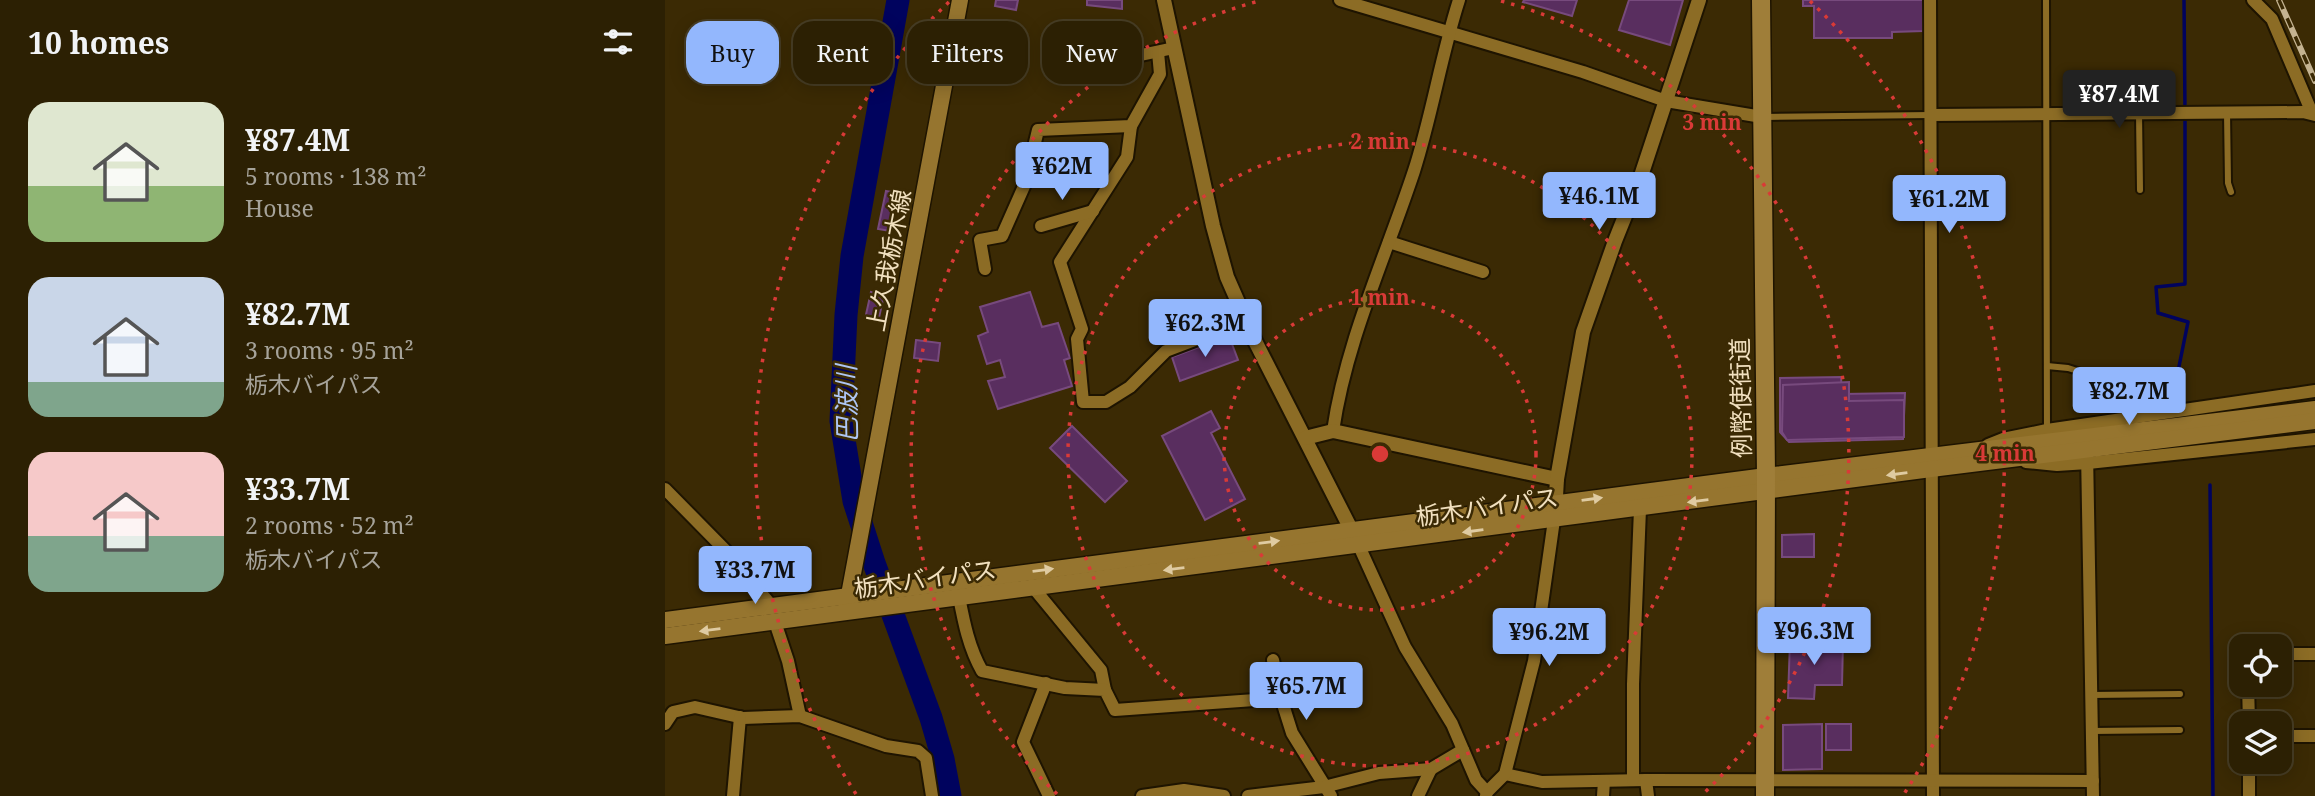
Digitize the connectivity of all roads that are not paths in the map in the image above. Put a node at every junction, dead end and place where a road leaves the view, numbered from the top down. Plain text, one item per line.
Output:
1 (960, 0) edge
2 (1164, 0) edge
3 (1340, 0) edge
4 (1459, 0) edge
5 (1699, 0) edge
6 (1761, 0) edge
7 (1930, 0) edge
8 (2046, 0) edge
9 (2253, 0) edge
10 (1448, 33) junction
11 (1174, 48) junction
12 (1158, 52) junction
13 (1142, 55) edge
14 (1666, 101) junction
15 (2227, 112) junction
16 (2139, 113) junction
17 (1931, 114) junction
18 (2047, 114) junction
19 (2314, 114) edge
20 (1762, 117) junction
21 (1131, 126) junction
22 (2140, 190) dead end
23 (2231, 192) dead end
24 (1093, 211) junction
25 (1041, 226) dead end
26 (1389, 242) junction
27 (985, 269) dead end
28 (1483, 272) dead end
29 (1245, 321) junction
30 (2047, 366) junction
31 (2315, 391) edge
32 (2185, 408) junction
33 (2315, 408) edge
34 (2315, 421) edge
35 (1333, 430) junction
36 (2048, 436) junction
37 (1305, 439) junction
38 (2315, 439) edge
39 (2087, 457) junction
40 (1931, 462) junction
41 (1557, 479) junction
42 (1766, 484) junction
43 (665, 489) edge
44 (1640, 509) junction
45 (1555, 512) junction
46 (1355, 538) junction
47 (1033, 586) junction
48 (904, 596) junction
49 (959, 597) junction
50 (857, 602) junction
51 (773, 614) junction
52 (665, 620) edge
53 (665, 636) edge
54 (2292, 654) edge
55 (2315, 654) edge
56 (1273, 660) dead end
57 (1046, 682) junction
58 (1105, 690) junction
59 (2180, 694) dead end
60 (2091, 695) junction
61 (1281, 698) junction
62 (800, 716) junction
63 (740, 717) junction
64 (665, 724) edge
65 (2180, 730) dead end
66 (2092, 731) junction
67 (2292, 736) edge
68 (2315, 736) edge
69 (1463, 750) junction
70 (1431, 769) junction
71 (1505, 774) junction
72 (2249, 774) edge
73 (1639, 780) junction
74 (1604, 781) junction
75 (1933, 781) junction
76 (2093, 781) junction
77 (1765, 788) edge
78 (1328, 792) edge
79 (1486, 794) edge
80 (733, 796) edge
81 (932, 796) edge
82 (1049, 796) edge
83 (1142, 796) edge
84 (1224, 796) edge
85 (1248, 796) edge
86 (1418, 796) edge
87 (1603, 796) edge
88 (1648, 796) edge
89 (1933, 796) edge
90 (2093, 796) edge
91 (2249, 796) edge

1 - 50 main road, 上久我栃木線
2 - 11 street
3 - 10 street
4 - 10 street
5 - 14 street
6 - 20 main road, 例幣使街道
7 - 17 street
8 - 18 lane
9 - 19 street
10 - 14 street
10 - 26 street
11 - 12 street
11 - 29 street
12 - 13 street
12 - 21 street
14 - 20 street
14 - 41 street
15 - 16 street
15 - 19 street
15 - 23 lane
16 - 18 street
16 - 22 lane
17 - 18 street
17 - 20 lane
17 - 40 street
18 - 30 lane
20 - 42 main road, 例幣使街道
21 - 24 street
21 - 27 street
24 - 25 street
24 - 29 street
26 - 28 street
26 - 35 street
29 - 37 street
30 - 32 lane
30 - 36 lane
31 - 32 street
32 - 36 street
33 - 36 main road, 栃木バイパス
34 - 39 main road, 栃木バイパス
35 - 37 street
35 - 41 street
36 - 40 main road, 栃木バイパス
37 - 46 street
38 - 39 street
39 - 40 main road, 栃木バイパス
39 - 60 street
40 - 42 main road, 栃木バイパス
40 - 75 street
41 - 45 street
42 -> 44 main road, 栃木バイパス
45 -> 42 main road, 栃木バイパス
42 - 77 main road, 例幣使街道
43 - 51 street
44 - 45 main road, 栃木バイパス
44 - 73 street
45 - 46 main road, 栃木バイパス
45 - 71 street
46 -> 47 main road, 栃木バイパス
48 -> 46 main road, 栃木バイパス
46 - 69 street
47 - 49 main road, 栃木バイパス
47 - 58 street
48 - 49 main road, 栃木バイパス
48 - 50 main road, 栃木バイパス
49 - 57 street
50 - 51 main road, 栃木バイパス
51 - 52 main road, 栃木バイパス
51 -> 53 main road, 栃木バイパス
51 - 62 street
54 - 55 street
56 - 61 street
57 - 58 street
57 - 82 street
58 - 61 street
59 - 60 lane
60 - 66 street
61 - 78 street
62 - 63 street
62 - 81 street
63 - 64 street
63 - 80 street
65 - 66 lane
66 - 76 street
67 - 68 street
69 - 70 street
69 - 79 street
70 - 78 street
70 - 86 street
71 - 74 street
71 - 79 street
72 - 91 street
73 - 74 street
73 - 77 street
73 - 88 street
74 - 87 street
75 - 76 street
75 - 77 street
75 - 89 street
76 - 90 street
78 - 85 street
83 - 84 street

